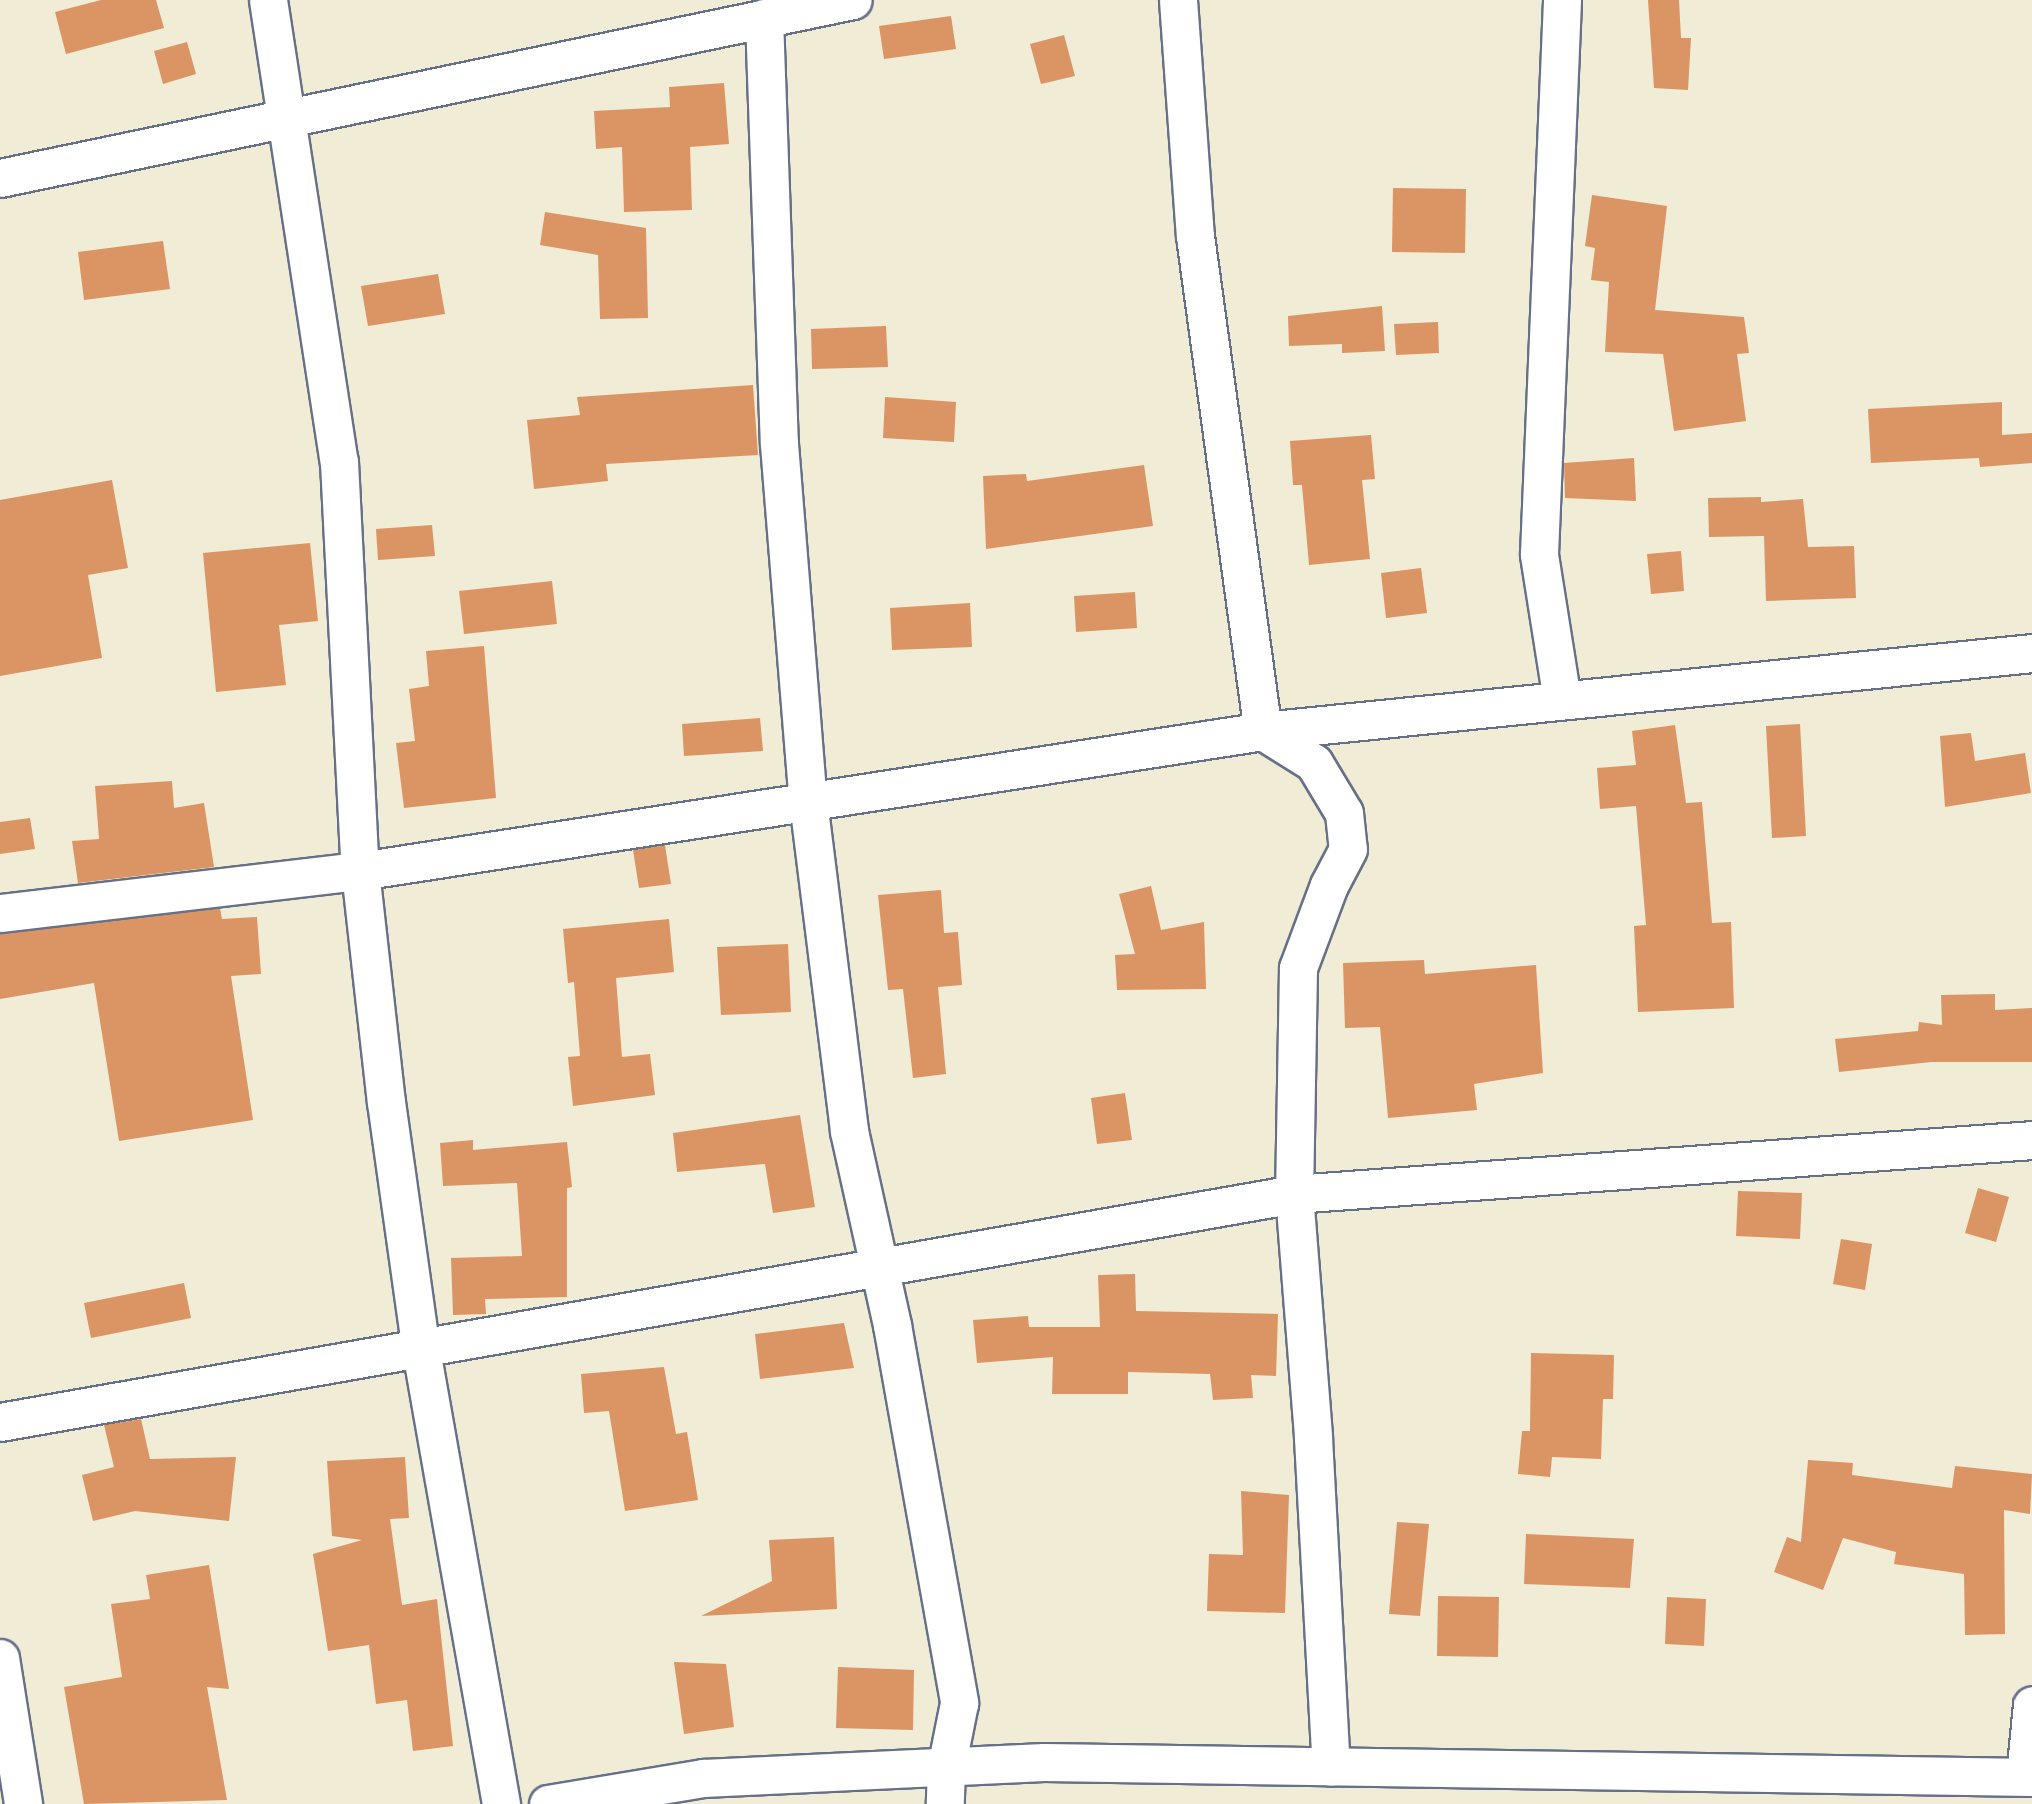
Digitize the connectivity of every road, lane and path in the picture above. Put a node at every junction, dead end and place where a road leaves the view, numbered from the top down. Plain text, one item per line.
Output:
1 (268, 0) edge
2 (853, 0) edge
3 (1178, 0) edge
4 (1563, 0) edge
5 (764, 19) junction
6 (284, 118) junction
7 (0, 178) edge
8 (2032, 653) edge
9 (1562, 700) junction
10 (1263, 731) junction
11 (808, 801) junction
12 (360, 871) junction
13 (0, 913) edge
14 (2032, 1140) edge
15 (1294, 1194) junction
16 (878, 1265) junction
17 (421, 1350) junction
18 (0, 1422) edge
19 (0, 1658) edge
20 (2032, 1705) edge
21 (1331, 1767) junction
22 (946, 1768) junction
23 (2028, 1777) edge
24 (23, 1804) edge
25 (501, 1804) edge
26 (548, 1804) edge
27 (945, 1804) edge

1 - 6 street
2 - 5 street
3 - 10 street
4 - 9 street
5 - 6 street
5 - 11 street
6 - 7 street
6 - 12 street
8 - 9 street
9 - 10 street
10 - 11 street
10 - 15 street
11 - 12 street
11 - 16 street
12 - 13 street
12 - 17 street
14 - 15 street
15 - 16 street
15 - 21 street
16 - 17 street
16 - 22 street
17 - 18 street
17 - 25 street
19 - 24 street
20 - 23 street
21 - 22 street
21 - 23 street
22 - 26 street
22 - 27 street

